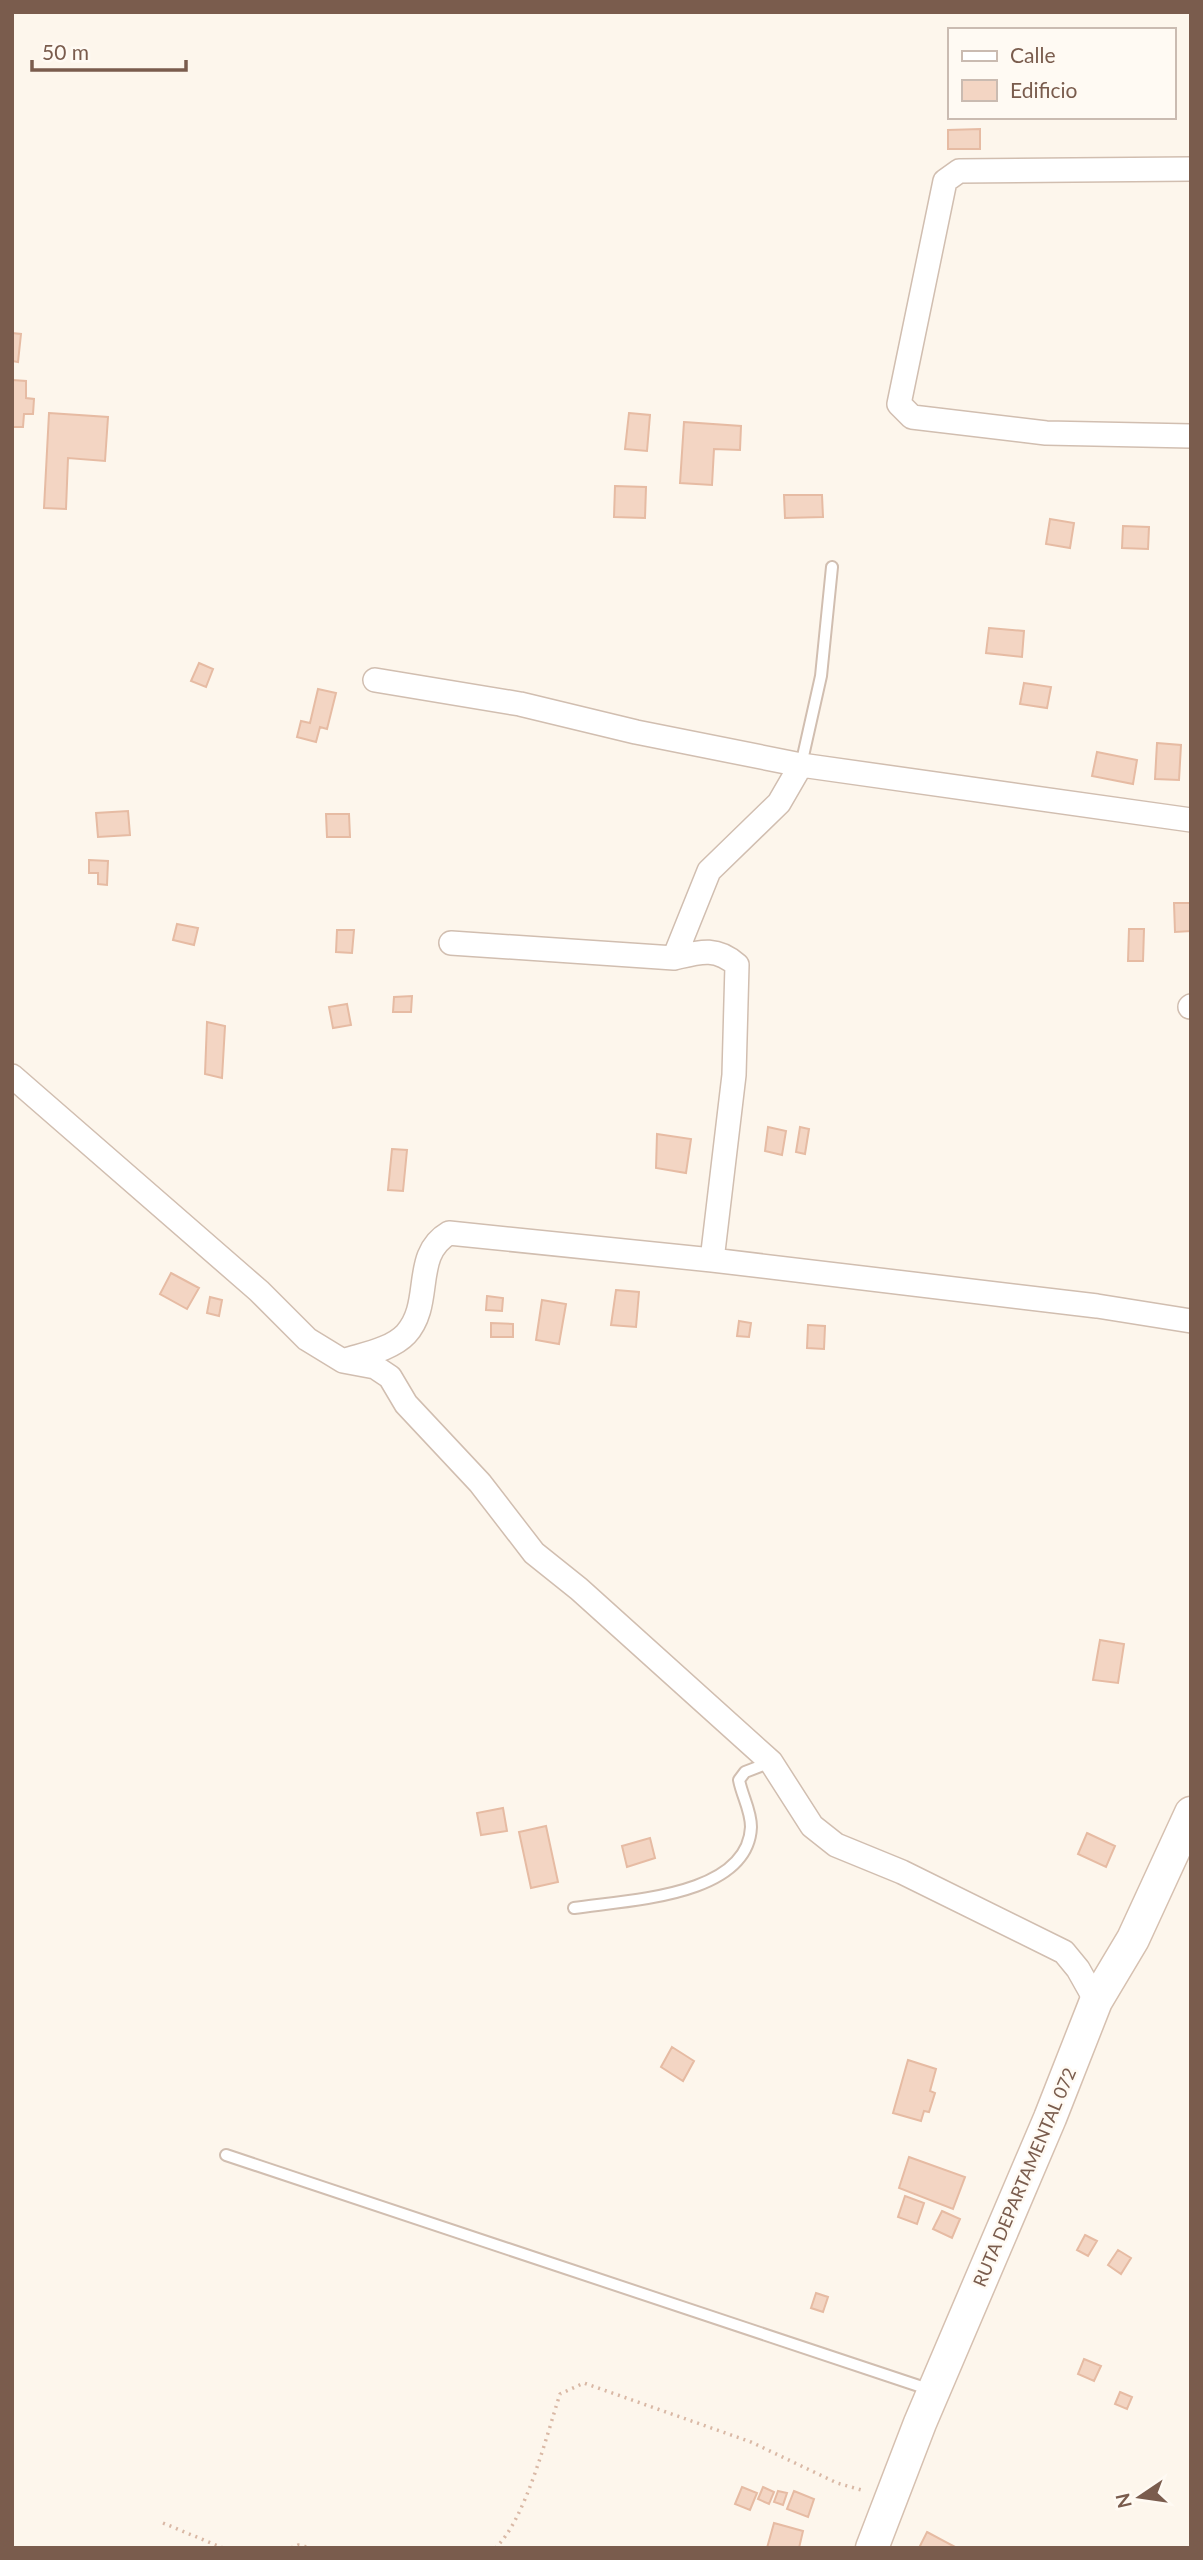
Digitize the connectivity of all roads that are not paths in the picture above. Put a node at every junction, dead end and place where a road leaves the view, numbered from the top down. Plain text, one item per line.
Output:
1 (1191, 169) edge
2 (1191, 436) edge
3 (832, 567) dead end
4 (375, 680) dead end
5 (801, 765) junction
6 (1191, 820) edge
7 (451, 943) dead end
8 (674, 958) junction
9 (12, 1076) edge
10 (712, 1260) junction
11 (1191, 1321) edge
12 (343, 1361) junction
13 (771, 1762) junction
14 (1191, 1813) edge
15 (574, 1908) dead end
16 (1096, 2001) junction
17 (226, 2155) dead end
18 (933, 2391) junction
19 (872, 2548) edge

1 - 2 street
3 - 5 lane
4 - 5 street
5 - 6 street
5 - 8 street
7 - 8 street
8 - 10 street
9 - 12 street
10 - 11 street
10 - 12 street
12 - 13 street
13 - 15 lane
13 - 16 street
14 - 16 main road, RUTA DEPARTAMENTAL 072
16 - 18 main road, RUTA DEPARTAMENTAL 072
17 - 18 lane
18 - 19 main road, RUTA DEPARTAMENTAL 072

